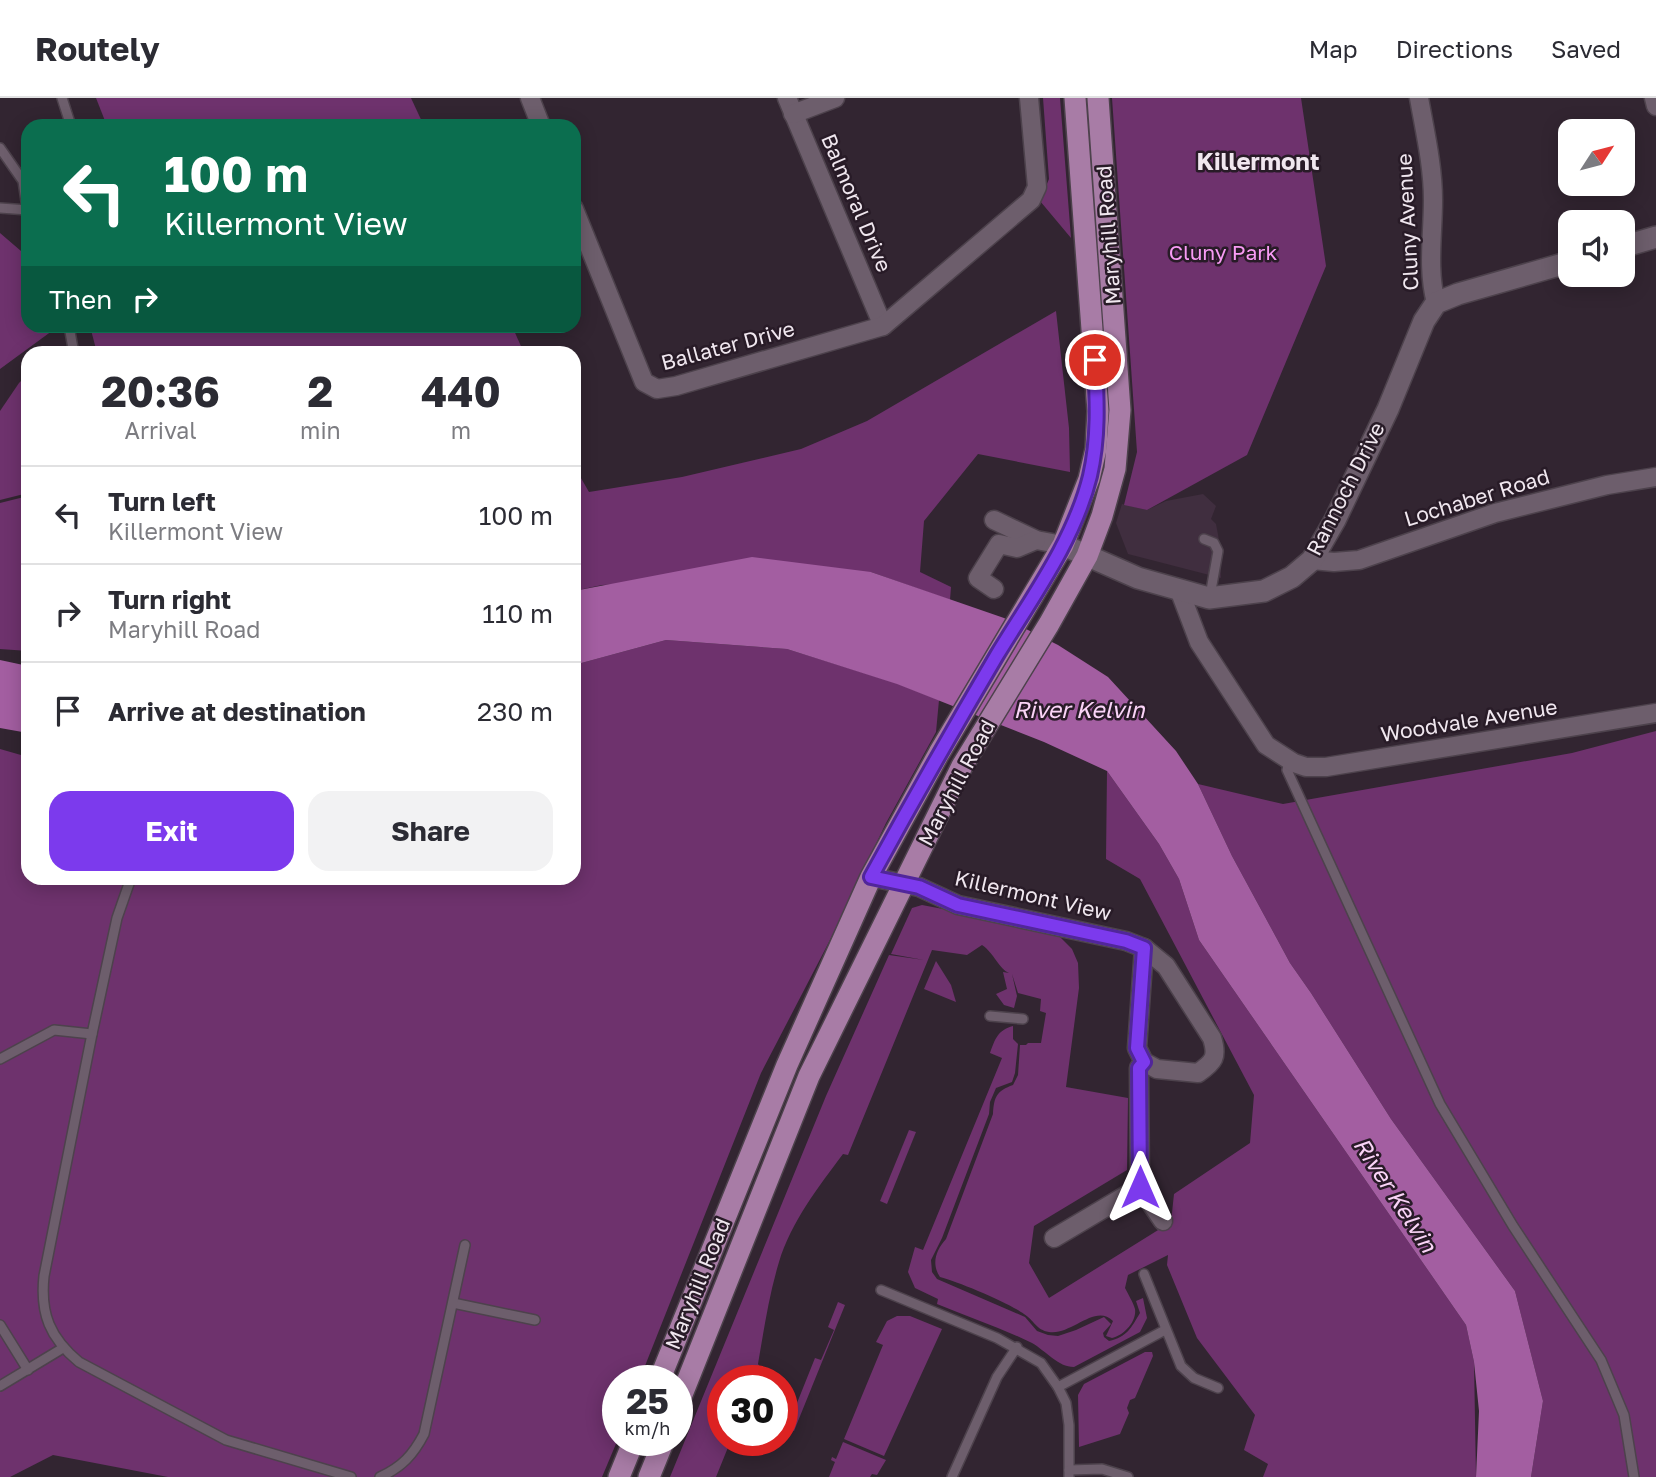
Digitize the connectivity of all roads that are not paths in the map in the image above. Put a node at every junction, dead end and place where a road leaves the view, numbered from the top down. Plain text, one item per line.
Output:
1 (62, 98) edge
2 (530, 98) edge
3 (835, 98) edge
4 (1029, 98) edge
5 (1076, 98) edge
6 (1098, 98) edge
7 (1419, 98) edge
8 (1654, 98) edge
9 (790, 106) edge
10 (1656, 106) edge
11 (69, 119) edge
12 (538, 119) edge
13 (0, 148) edge
14 (21, 178) edge
15 (0, 208) edge
16 (21, 211) edge
17 (581, 227) edge
18 (1656, 237) edge
19 (1635, 243) edge
20 (1558, 265) edge
21 (1436, 303) junction
22 (883, 326) junction
23 (1120, 410) junction
24 (1098, 411) junction
25 (1656, 477) edge
26 (994, 520) dead end
27 (1204, 539) dead end
28 (1036, 540) junction
29 (1063, 545) junction
30 (1087, 556) junction
31 (1312, 559) junction
32 (994, 589) dead end
33 (1180, 592) junction
34 (1209, 598) junction
35 (1656, 713) edge
36 (939, 753) junction
37 (1289, 761) junction
38 (962, 766) junction
39 (871, 877) junction
40 (905, 884) junction
41 (129, 885) edge
42 (1144, 948) junction
43 (990, 1016) dead end
44 (1023, 1019) dead end
45 (92, 1034) junction
46 (0, 1059) edge
47 (1144, 1062) junction
48 (1140, 1187) junction
49 (1163, 1221) dead end
50 (1055, 1238) dead end
51 (465, 1245) dead end
52 (1143, 1274) dead end
53 (881, 1290) dead end
54 (453, 1303) junction
55 (535, 1320) dead end
56 (0, 1325) edge
57 (1165, 1330) junction
58 (1017, 1347) junction
59 (63, 1349) junction
60 (665, 1365) edge
61 (693, 1366) edge
62 (28, 1370) junction
63 (0, 1387) edge
64 (1058, 1387) junction
65 (1218, 1388) dead end
66 (628, 1456) edge
67 (658, 1456) edge
68 (1069, 1473) edge
69 (351, 1477) edge
70 (380, 1477) edge
71 (620, 1477) edge
72 (649, 1477) edge
73 (952, 1477) edge
74 (1128, 1477) edge
75 (1634, 1477) edge

1 - 11 lane
2 - 12 street
3 - 9 street
4 - 22 street
5 - 24 main road, Maryhill Road
6 - 23 main road, Maryhill Road
7 - 21 street, Cluny Avenue
8 - 10 street
9 - 22 street, Balmoral Drive
13 - 14 lane
15 - 16 lane
17 - 22 street, Ballater Drive
18 - 19 street
20 - 21 street
21 - 31 street, Rannoch Drive
23 - 24 lane
23 - 30 main road, Maryhill Road
24 - 29 main road, Maryhill Road
25 - 31 street, Lochaber Road
26 - 28 street
27 - 34 lane
28 - 29 street
28 - 32 street
29 - 30 street, Rannoch Drive
29 - 36 main road, Maryhill Road
30 - 33 street, Rannoch Drive
30 - 38 main road, Maryhill Road
31 - 34 street, Rannoch Drive
33 - 34 street, Rannoch Drive
33 - 37 street
35 - 37 street, Woodvale Avenue
36 - 38 main road
36 - 39 main road, Maryhill Road
37 - 75 lane
38 - 40 main road, Maryhill Road
39 - 40 street, Killermont View
39 - 60 main road, Maryhill Road
40 - 42 street, Killermont View
40 - 61 main road, Maryhill Road
41 - 45 lane
42 - 47 street
42 - 47 street, Killermont View
43 - 44 lane
45 - 46 lane
45 - 59 lane
47 - 48 street
48 - 49 street
48 - 50 street
51 - 54 lane
52 - 57 lane
53 - 58 lane
54 - 55 lane
54 - 70 lane
56 - 62 lane
57 - 64 lane
57 - 65 lane
58 - 64 lane
58 - 73 lane
59 - 62 lane
59 - 69 lane
62 - 63 lane
64 - 68 lane
66 - 71 main road
67 - 72 main road
68 - 74 lane

